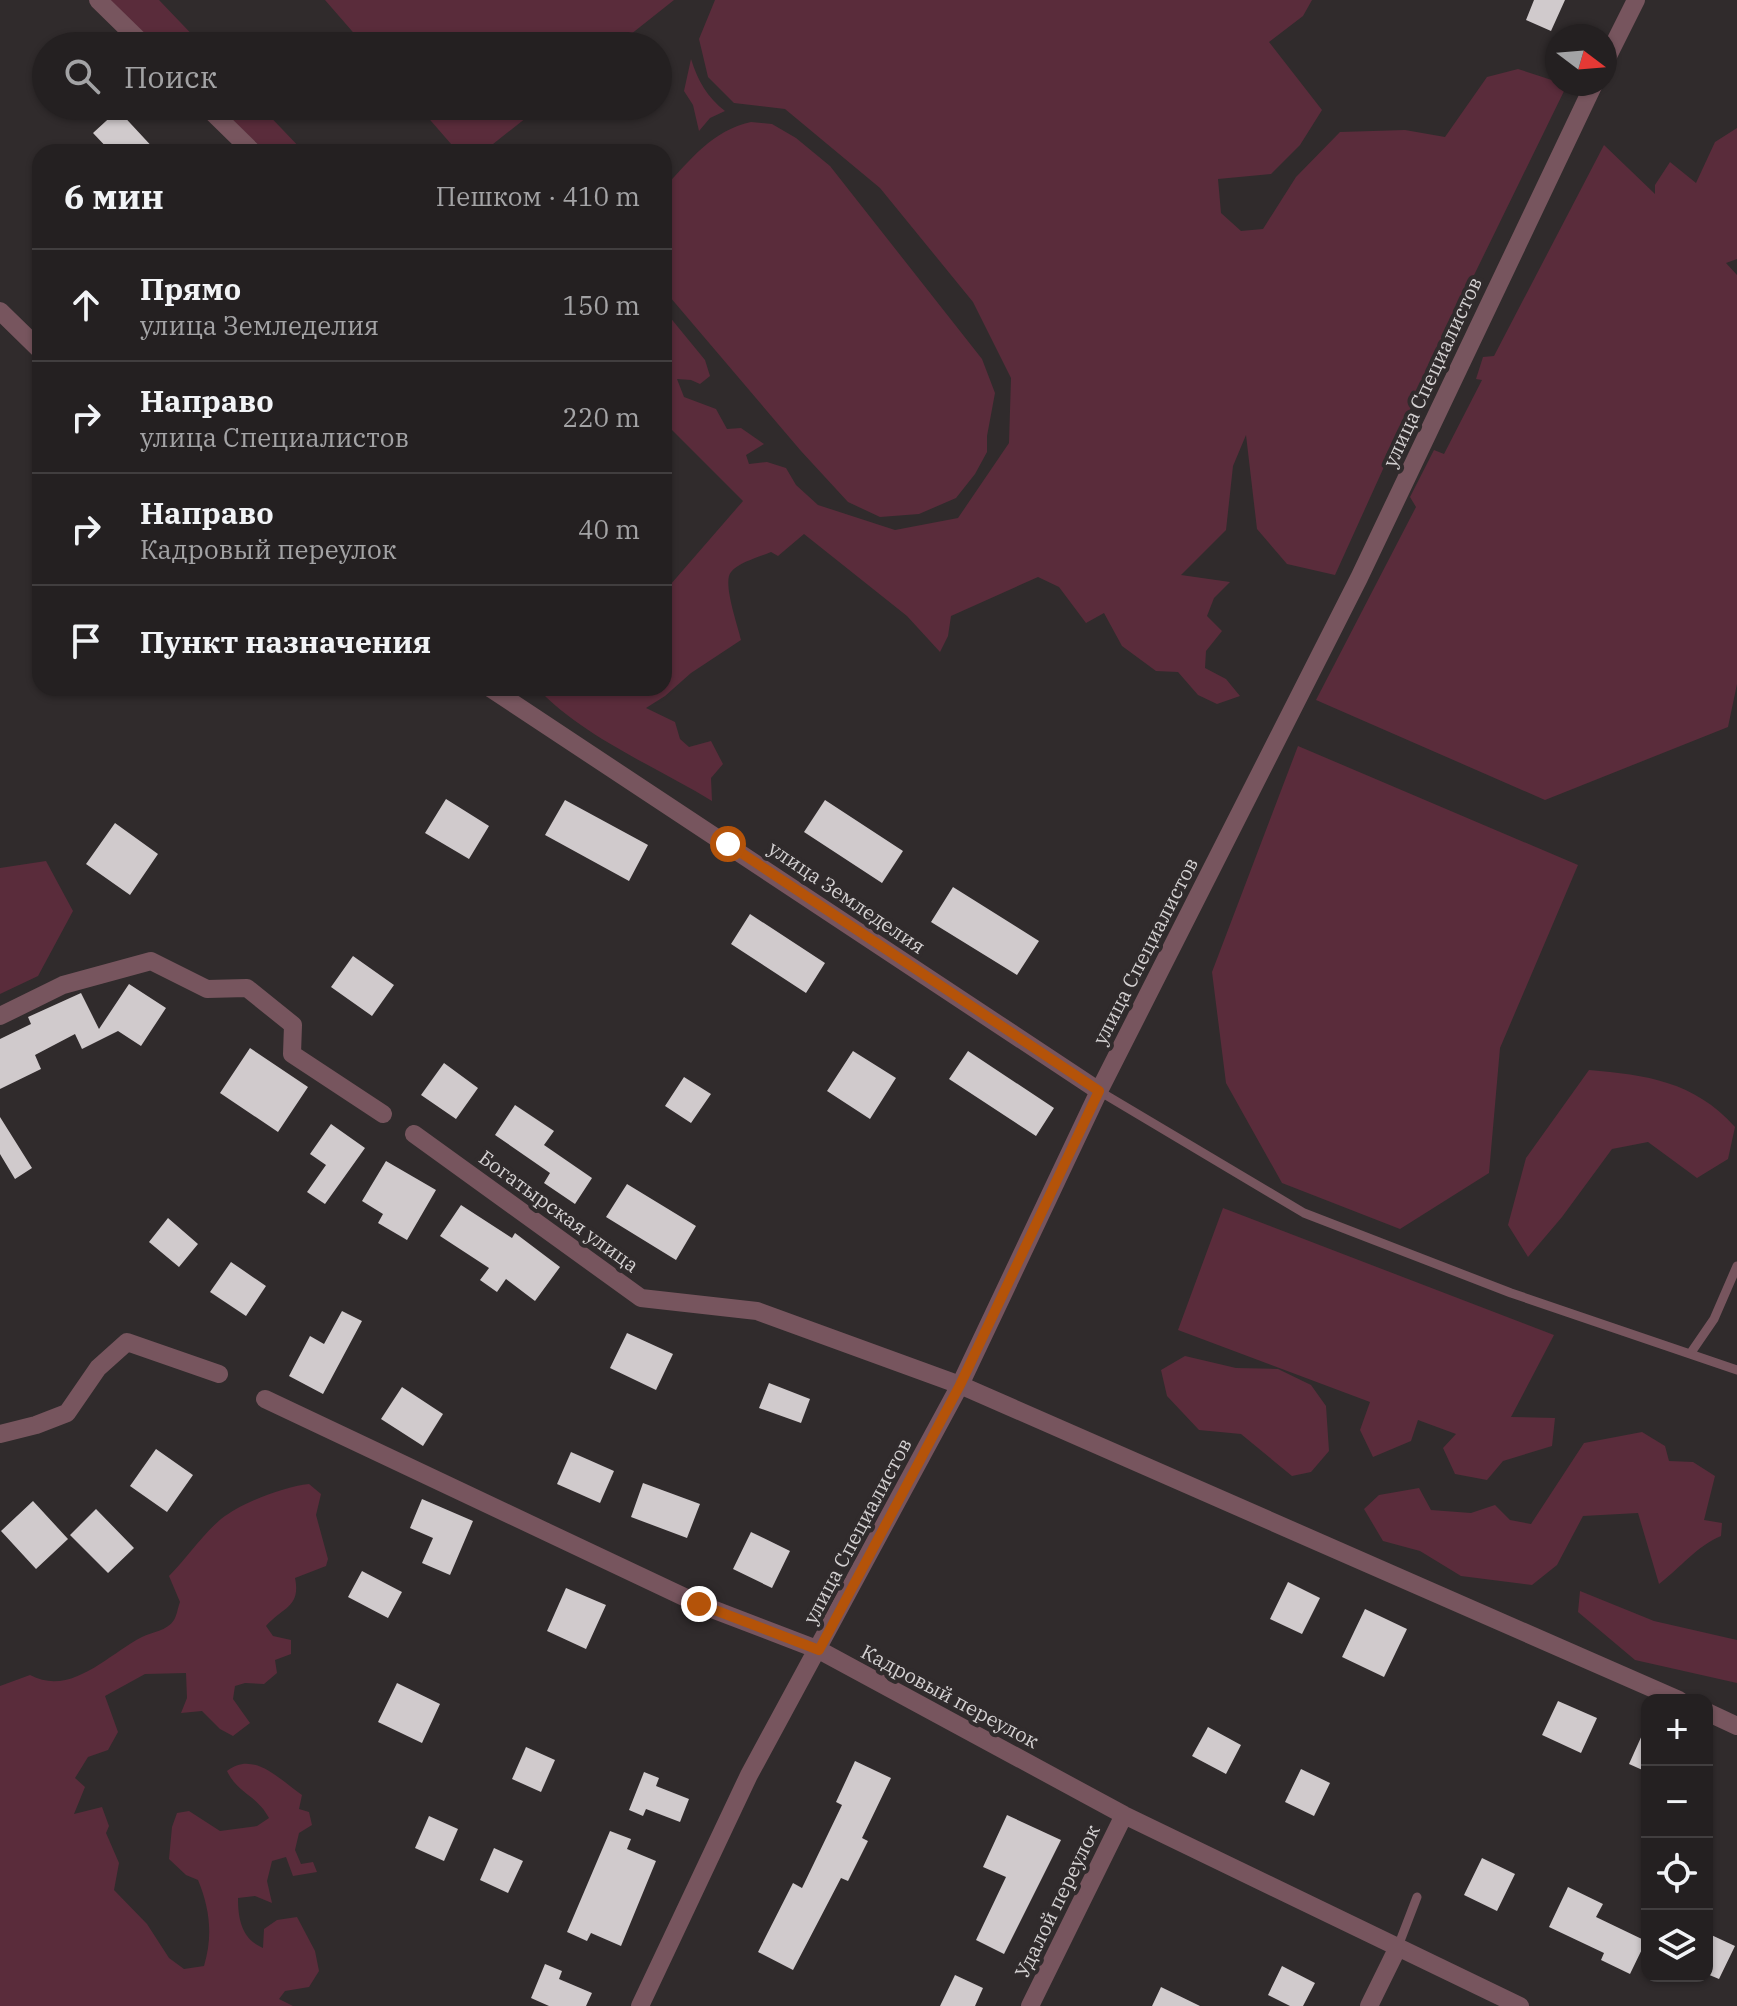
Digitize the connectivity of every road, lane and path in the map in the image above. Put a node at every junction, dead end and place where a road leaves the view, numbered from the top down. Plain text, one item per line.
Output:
1 (98, 0) edge
2 (1636, 0) edge
3 (131, 32) edge
4 (1617, 38) edge
5 (1588, 96) edge
6 (220, 120) edge
7 (245, 144) edge
8 (0, 311) edge
9 (32, 342) edge
10 (502, 696) edge
11 (0, 1016) edge
12 (1099, 1091) junction
13 (383, 1114) dead end
14 (414, 1134) dead end
15 (1737, 1266) edge
16 (1690, 1354) junction
17 (1737, 1370) edge
18 (219, 1374) dead end
19 (960, 1385) junction
20 (265, 1399) dead end
21 (0, 1434) edge
22 (819, 1650) junction
23 (1665, 1694) edge
24 (1713, 1715) edge
25 (1737, 1726) edge
26 (1124, 1815) junction
27 (1417, 1897) dead end
28 (1397, 1949) junction
29 (640, 2006) edge
30 (1030, 2006) edge
31 (1369, 2006) edge
32 (1520, 2006) edge

1 - 3 street
2 - 4 street
5 - 12 street, улица Специалистов
6 - 7 street
8 - 9 street
10 - 12 street, улица Земледелия
11 - 13 street
12 - 16 lane
12 - 19 street, улица Специалистов
14 - 19 street, Богатырская улица
15 - 16 lane
16 - 17 lane
18 - 21 street
19 - 22 street, улица Специалистов
19 - 23 street, Богатырская улица
20 - 22 street, Кадровый переулок
22 - 26 street, Кадровый переулок
22 - 29 street, улица Специалистов
24 - 25 street
26 - 28 street, Кадровый переулок
26 - 30 street, Удалой переулок
27 - 28 lane
28 - 31 street
28 - 32 street, Кадровый переулок

